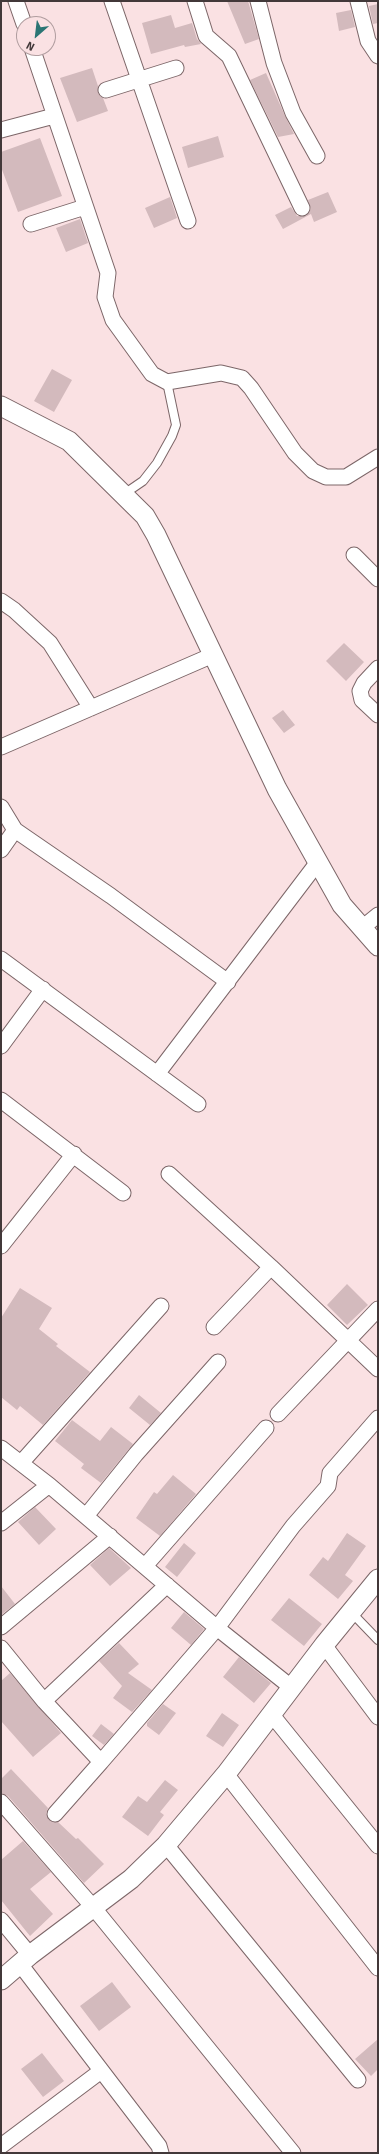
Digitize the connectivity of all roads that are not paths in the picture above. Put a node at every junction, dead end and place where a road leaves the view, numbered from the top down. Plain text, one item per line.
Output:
1 (16, 1) edge
2 (112, 1) edge
3 (195, 1) edge
4 (258, 1) edge
5 (358, 1) edge
6 (21, 16) edge
7 (35, 56) edge
8 (378, 56) edge
9 (176, 68) dead end
10 (139, 79) junction
11 (106, 90) dead end
12 (54, 116) junction
13 (1, 130) edge
14 (317, 156) dead end
15 (85, 207) junction
16 (302, 208) dead end
17 (188, 221) dead end
18 (31, 224) dead end
19 (167, 382) junction
20 (1, 406) edge
21 (378, 457) edge
22 (124, 494) junction
23 (354, 555) dead end
24 (378, 579) edge
25 (1, 601) edge
26 (214, 655) junction
27 (378, 668) edge
28 (91, 708) junction
29 (378, 715) edge
30 (1, 748) edge
31 (1, 807) edge
32 (15, 830) junction
33 (1, 850) edge
34 (318, 862) junction
35 (378, 915) edge
36 (362, 928) junction
37 (378, 946) edge
38 (1, 959) edge
39 (228, 982) junction
40 (42, 989) junction
41 (1, 1046) edge
42 (157, 1074) junction
43 (1, 1100) edge
44 (198, 1104) dead end
45 (74, 1154) junction
46 (169, 1174) dead end
47 (123, 1193) dead end
48 (1, 1246) edge
49 (271, 1267) junction
50 (161, 1306) dead end
51 (378, 1309) edge
52 (214, 1327) dead end
53 (349, 1341) junction
54 (218, 1362) dead end
55 (378, 1369) edge
56 (278, 1414) dead end
57 (378, 1418) edge
58 (266, 1428) dead end
59 (1, 1448) edge
60 (21, 1464) junction
61 (49, 1485) junction
62 (86, 1516) junction
63 (1, 1523) edge
64 (110, 1536) junction
65 (145, 1566) junction
66 (378, 1578) edge
67 (167, 1585) junction
68 (351, 1611) junction
69 (1, 1627) edge
70 (217, 1628) junction
71 (378, 1640) edge
72 (324, 1645) junction
73 (1, 1648) edge
74 (291, 1687) junction
75 (44, 1701) junction
76 (272, 1715) junction
77 (378, 1717) edge
78 (101, 1762) junction
79 (226, 1774) junction
80 (1, 1802) edge
81 (55, 1814) dead end
82 (6, 1818) edge
83 (373, 1830) edge
84 (166, 1845) junction
85 (378, 1846) edge
86 (93, 1907) junction
87 (1, 1920) edge
88 (25, 1959) junction
89 (378, 1968) edge
90 (1, 1979) edge
91 (101, 2072) junction
92 (358, 2080) dead end
93 (1, 2146) edge
94 (161, 2153) edge
95 (293, 2153) edge

1 - 6 street
2 - 10 street
3 - 16 street
4 - 14 street
5 - 8 street
7 - 12 street
9 - 10 street
10 - 11 street
10 - 17 street
12 - 13 street
12 - 15 street
15 - 18 street
15 - 19 street
19 - 21 street
19 - 22 lane
20 - 22 street
22 - 26 street
23 - 24 street
25 - 28 street
26 - 28 street
26 - 34 street
27 - 29 street
28 - 30 street
31 - 32 street
32 - 33 street
32 - 39 street
34 - 36 street
34 - 39 street
35 - 36 street
36 - 37 street
38 - 40 street
39 - 42 street
40 - 41 street
40 - 42 street
42 - 44 street
43 - 45 street
45 - 47 street
45 - 48 street
46 - 49 street
49 - 52 street
49 - 53 street
50 - 60 street
51 - 53 street
53 - 55 street
53 - 56 street
54 - 62 street
57 - 70 street
58 - 65 street
59 - 60 street
60 - 61 street
61 - 62 street
61 - 63 street
62 - 64 street
64 - 65 street
64 - 69 street
65 - 67 street
66 - 68 street
67 - 70 street
67 - 75 street
68 - 71 lane
68 - 72 street
70 - 74 street
70 - 78 street
72 - 74 street
72 - 77 street
73 - 75 street
74 - 76 street
75 - 78 street
76 - 79 street
76 - 83 street
78 - 81 street
79 - 84 street
79 - 89 street
80 - 82 street
82 - 86 street
83 - 85 street
84 - 86 street
84 - 92 street
86 - 88 street
86 - 95 street
87 - 88 street
88 - 90 street
88 - 91 street
91 - 93 street
91 - 94 street

